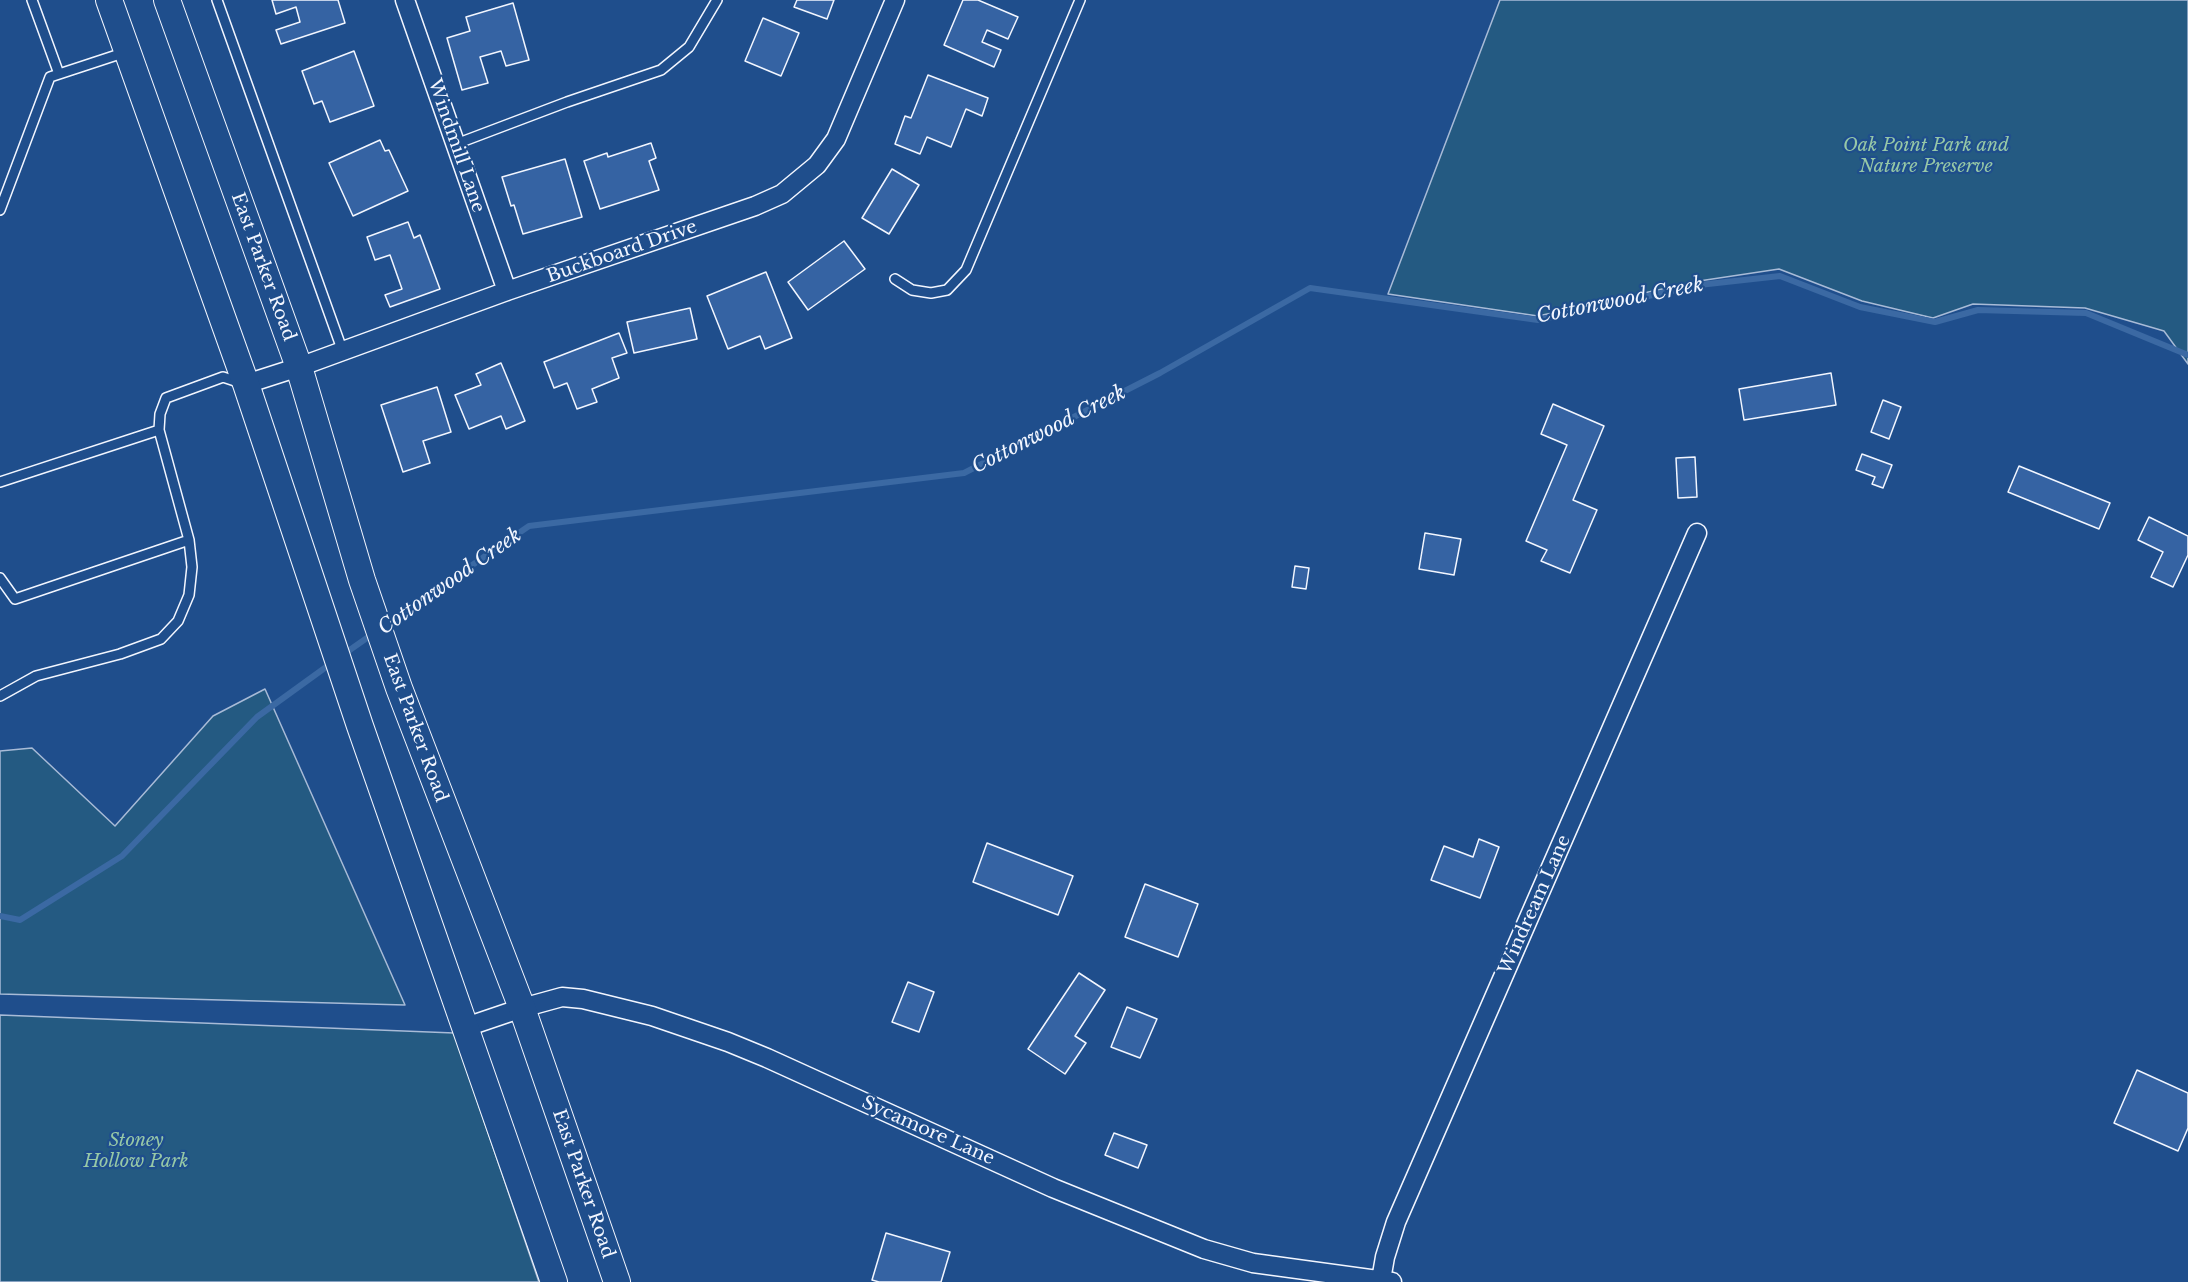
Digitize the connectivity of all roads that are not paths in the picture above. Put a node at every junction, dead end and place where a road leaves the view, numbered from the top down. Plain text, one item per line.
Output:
1 (32, 0) edge
2 (109, 0) edge
3 (167, 0) edge
4 (217, 0) edge
5 (405, 0) edge
6 (717, 0) edge
7 (895, 0) edge
8 (1080, 0) edge
9 (128, 51) junction
10 (59, 74) junction
11 (456, 144) junction
12 (0, 210) edge
13 (895, 279) dead end
14 (507, 291) junction
15 (342, 352) junction
16 (299, 368) junction
17 (246, 384) junction
18 (159, 430) junction
19 (0, 482) edge
20 (1697, 533) dead end
21 (189, 540) junction
22 (0, 578) edge
23 (0, 696) edge
24 (522, 1008) junction
25 (466, 1027) junction
26 (1387, 1281) edge
27 (554, 1282) edge
28 (618, 1282) edge

1 - 10 lane
2 - 9 main road
3 - 16 main road, East Parker Road
4 - 15 lane
5 - 11 street, Windmill Lane
6 - 11 lane
7 - 14 street, Buckboard Drive
8 - 13 lane
9 - 10 lane
9 - 17 main road
10 - 12 lane
11 - 14 street, Windmill Lane
14 - 15 street, Buckboard Drive
15 - 16 street, Buckboard Drive
16 - 17 street, Buckboard Drive
16 - 24 main road, East Parker Road
17 - 18 lane
17 - 25 main road
18 - 19 lane
18 - 21 lane
20 - 26 street, Windream Lane
21 - 22 lane
21 - 23 lane
24 - 25 street, Sycamore Lane
24 - 26 street, Sycamore Lane
24 - 28 main road, East Parker Road
25 - 27 main road

